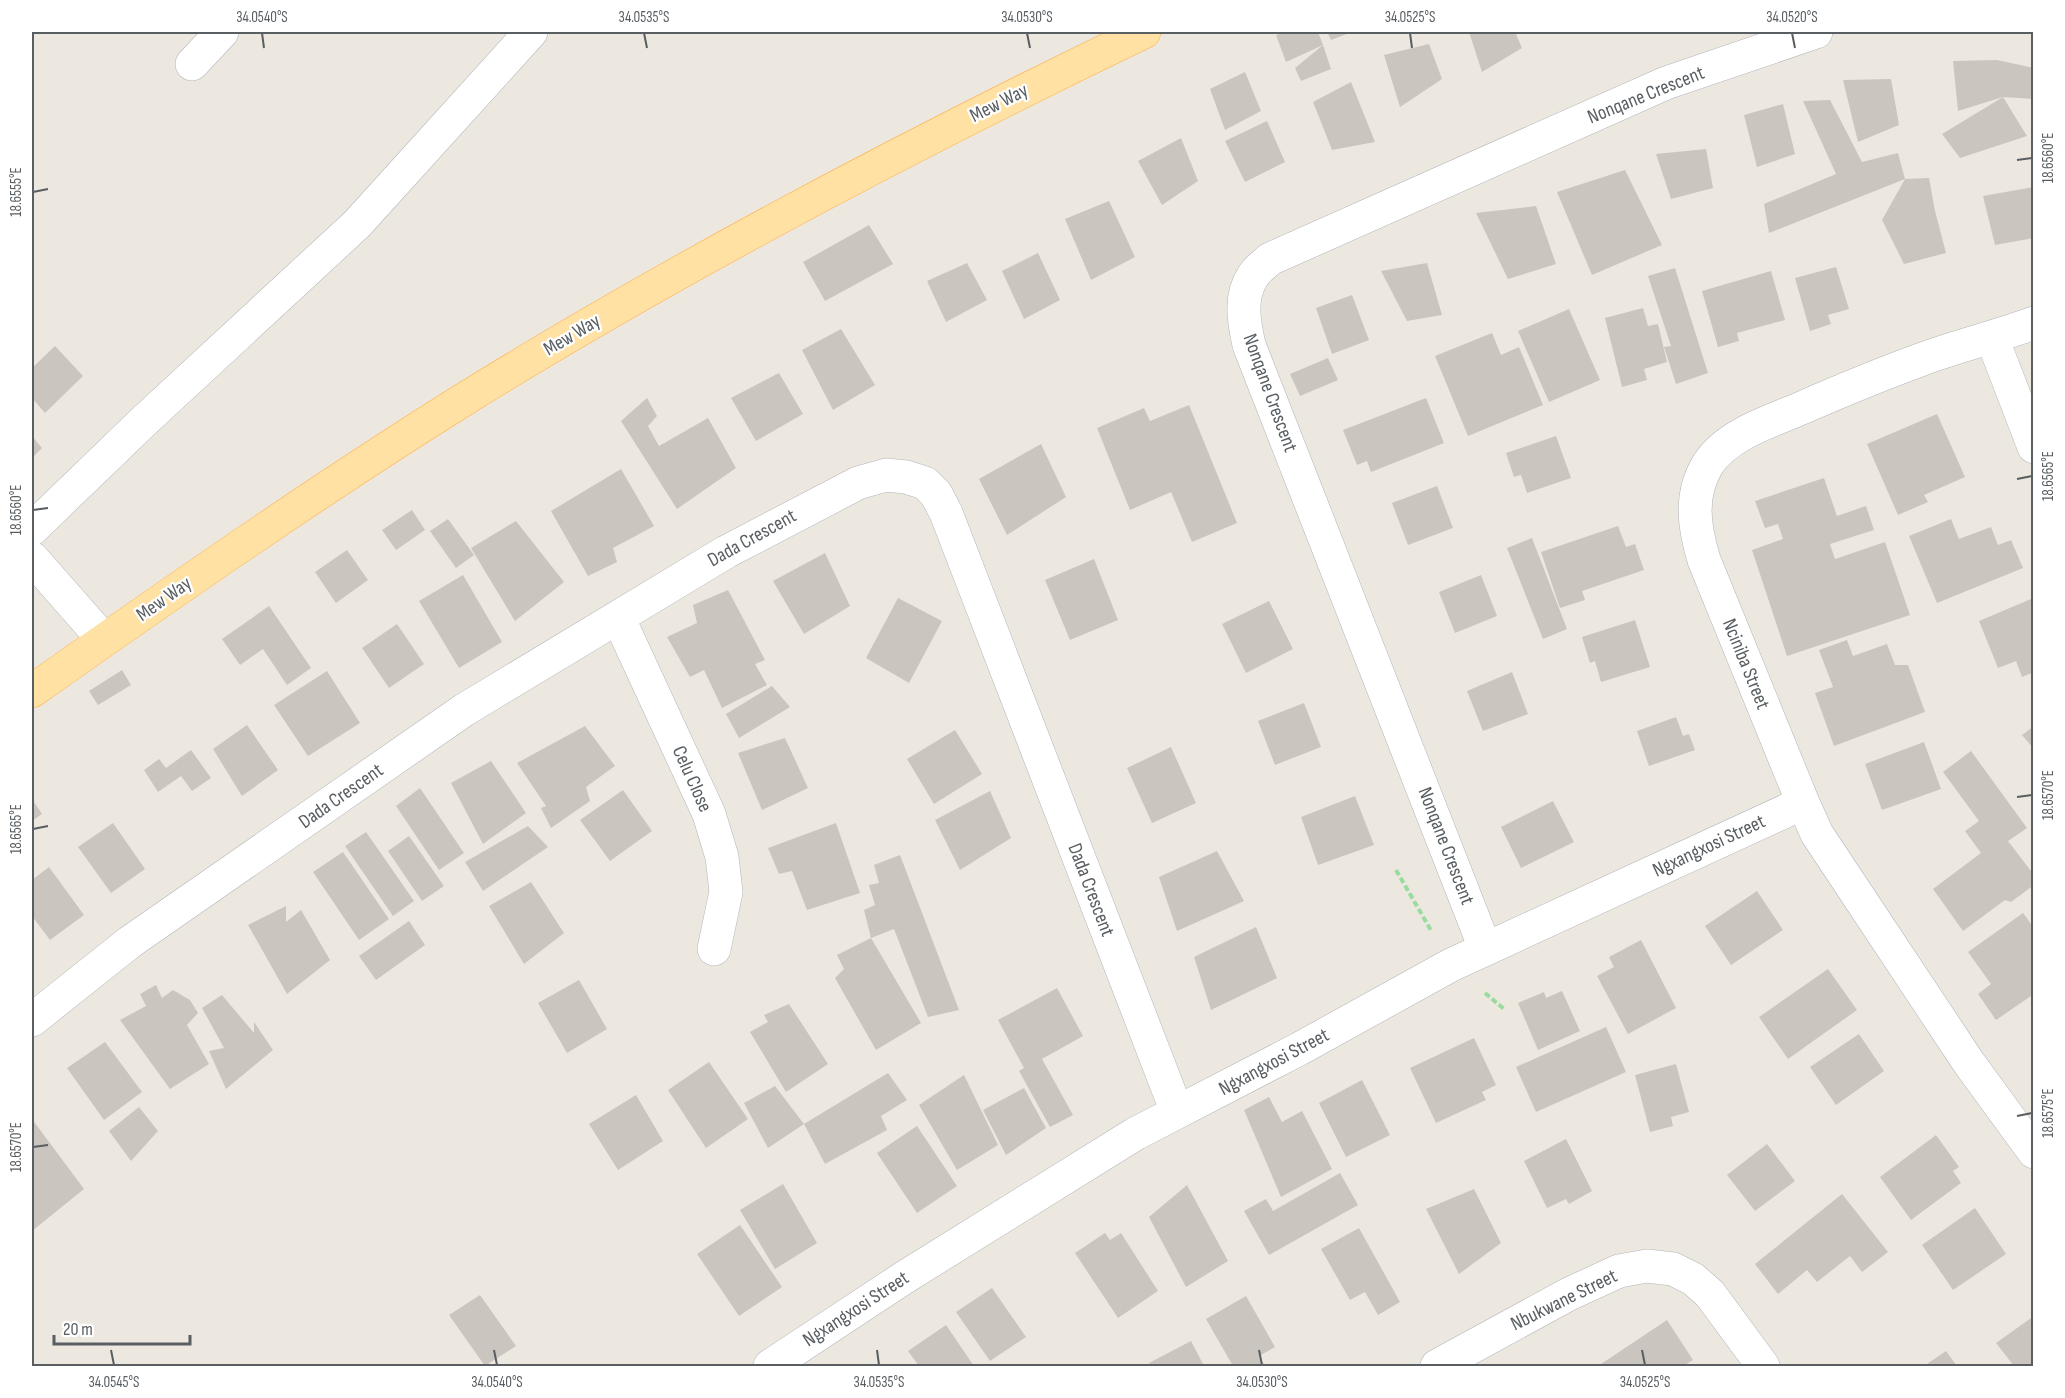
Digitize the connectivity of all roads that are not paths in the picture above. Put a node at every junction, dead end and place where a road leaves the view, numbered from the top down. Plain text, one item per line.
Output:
1 (222, 32) edge
2 (531, 32) edge
3 (1144, 32) edge
4 (1816, 32) edge
5 (192, 64) dead end
6 (2034, 323) edge
7 (1992, 338) junction
8 (2034, 447) edge
9 (32, 529) edge
10 (32, 558) edge
11 (618, 617) junction
12 (104, 640) junction
13 (32, 691) edge
14 (1803, 803) junction
15 (1485, 948) junction
16 (714, 949) dead end
17 (32, 1020) edge
18 (1177, 1112) junction
19 (2034, 1152) edge
20 (770, 1366) edge
21 (1437, 1366) edge
22 (1763, 1366) edge

1 - 5 street
2 - 9 street
3 - 12 main road, Mew Way
4 - 15 street, Nonqane Crescent
6 - 7 street, Nciniba Street
7 - 8 street
7 - 14 street, Nciniba Street
10 - 12 street
11 - 16 street, Celu Close
11 - 17 street, Dada Crescent
11 - 18 street, Dada Crescent
12 - 13 main road, Mew Way
14 - 15 street, Ngxangxosi Street
14 - 19 street, Nciniba Street
15 - 18 street, Ngxangxosi Street
18 - 20 street, Ngxangxosi Street
21 - 22 street, Nbukwane Street

